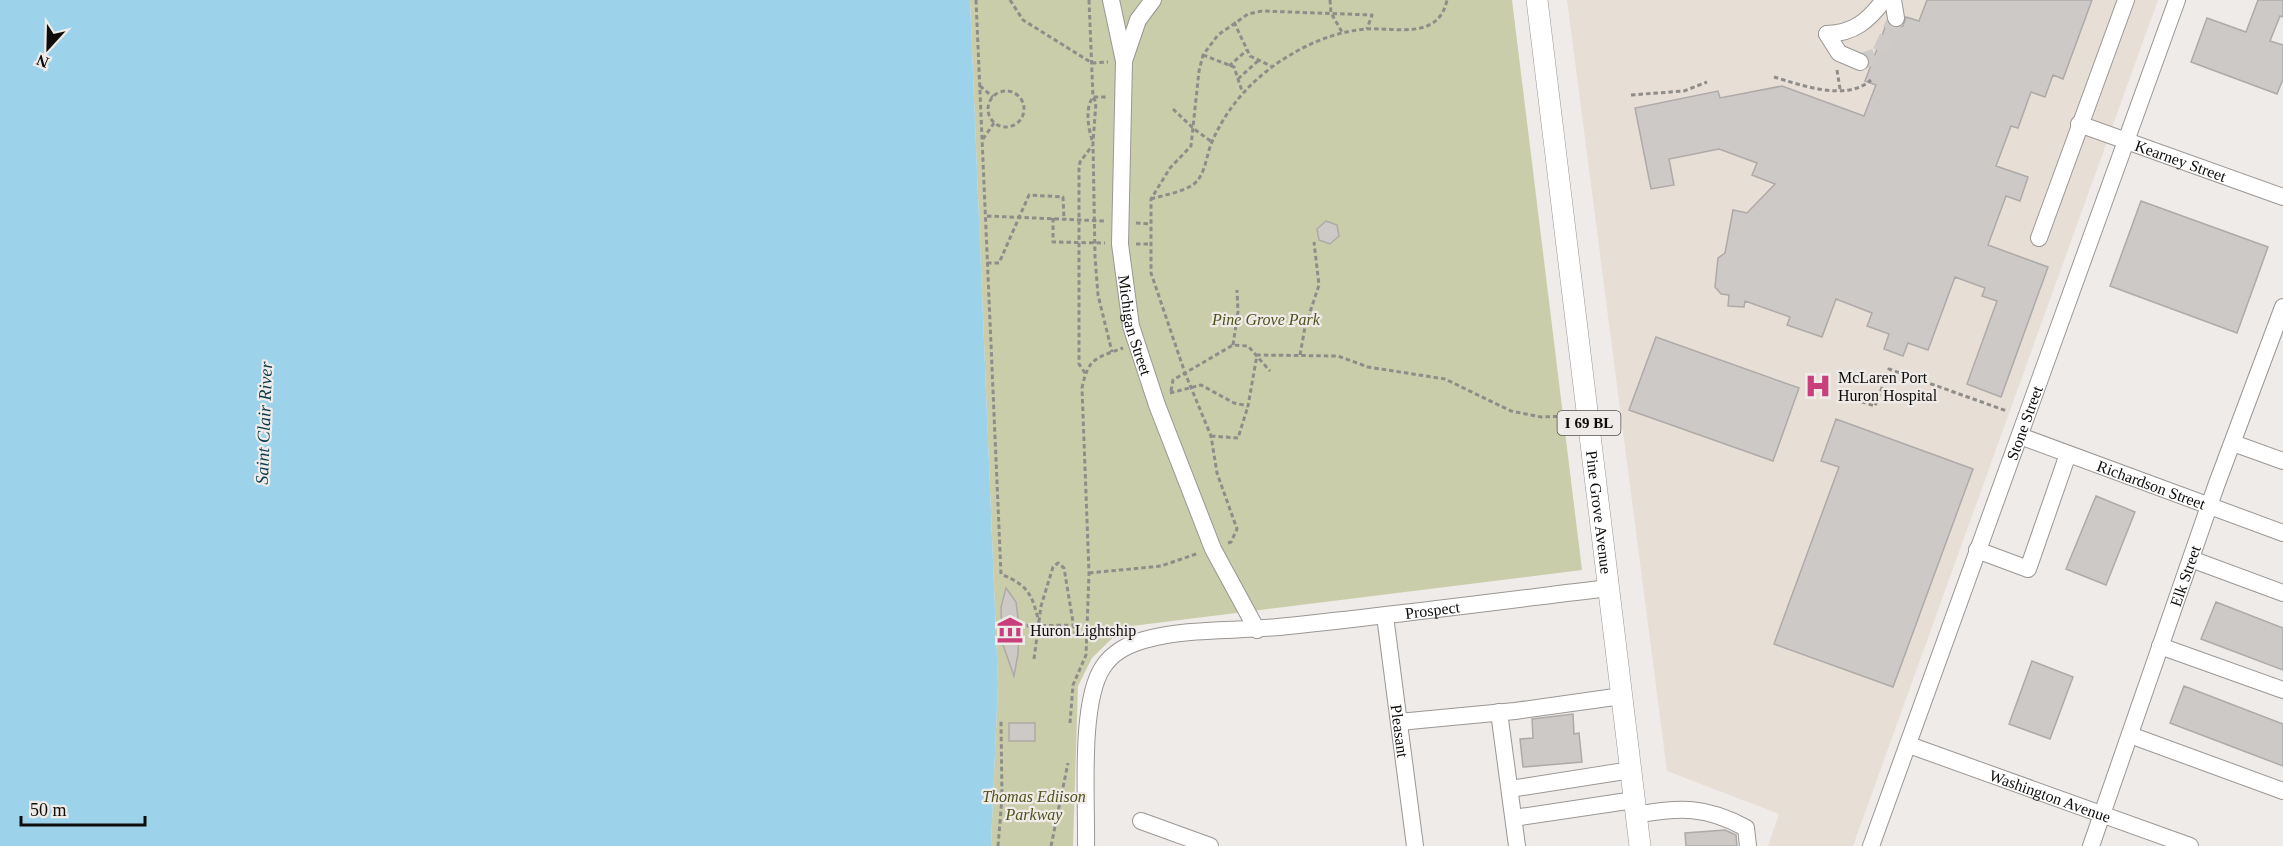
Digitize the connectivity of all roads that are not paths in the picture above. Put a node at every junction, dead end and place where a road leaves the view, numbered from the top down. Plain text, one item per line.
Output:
1 (1111, 0) edge
2 (1153, 0) edge
3 (1537, 0) edge
4 (1884, 0) edge
5 (1893, 0) edge
6 (2126, 0) edge
7 (2178, 0) edge
8 (1896, 18) tunnel mouth
9 (1124, 60) junction
10 (1860, 62) dead end
11 (2079, 124) junction
12 (2127, 140) junction
13 (2283, 197) edge
14 (2039, 238) dead end
15 (2283, 307) edge
16 (2020, 436) junction
17 (2233, 443) junction
18 (2068, 454) junction
19 (2283, 461) edge
20 (2209, 506) junction
21 (2283, 533) edge
22 (1977, 550) junction
23 (2191, 559) junction
24 (1608, 588) junction
25 (2283, 593) edge
26 (1385, 616) junction
27 (1257, 630) junction
28 (2160, 646) junction
29 (2283, 690) edge
30 (1622, 696) junction
31 (1500, 712) junction
32 (1399, 722) junction
33 (2130, 735) junction
34 (1909, 745) junction
35 (1631, 770) junction
36 (1510, 789) junction
37 (2283, 791) edge
38 (1635, 807) junction
39 (2102, 814) junction
40 (1514, 818) junction
41 (1141, 821) dead end
42 (1086, 846) edge
43 (1210, 846) edge
44 (1415, 846) edge
45 (1517, 846) edge
46 (1640, 846) edge
47 (1748, 846) edge
48 (1871, 846) edge
49 (2091, 846) edge
50 (2190, 846) edge

1 - 9 street, Michigan Street
2 - 9 street
3 - 24 main road, Pine Grove Avenue / I 69 BL
4 - 10 street
5 - 8 street
6 - 11 street
7 - 12 street, Stone Street
9 - 27 street, Michigan Street
11 - 12 street, Kearney Street
11 - 14 street
12 - 13 street, Kearney Street
12 - 16 street, Stone Street
15 - 17 street, Elk Street
16 - 18 street, Richardson Street
16 - 22 street, Stone Street
17 - 19 street
17 - 20 street, Elk Street
18 - 20 street, Richardson Street
18 - 22 street
20 - 21 street, Richardson Street
20 - 23 street, Elk Street
22 - 34 street, Stone Street
23 - 25 street
23 - 28 street, Elk Street
24 - 26 street, Prospect
24 - 30 main road, Pine Grove Avenue / I 69 BL
26 - 27 street, Prospect
26 - 32 street, Pleasant
27 - 42 street, Prospect
28 - 29 street
28 - 33 street, Elk Street
30 - 31 street
30 - 35 main road, Pine Grove Avenue / I 69 BL
31 - 32 street
31 - 36 street
32 - 44 street, Pleasant
33 - 37 street
33 - 39 street, Elk Street
34 - 39 street, Washington Avenue
34 - 48 street, Stone Street
35 - 36 street
35 - 38 main road, Pine Grove Avenue / I 69 BL
36 - 40 street
38 - 40 street
38 - 46 main road, Pine Grove Avenue / I 69 BL
38 - 47 street
39 - 49 street, Elk Street
39 - 50 street, Washington Avenue
40 - 45 street
41 - 43 street

